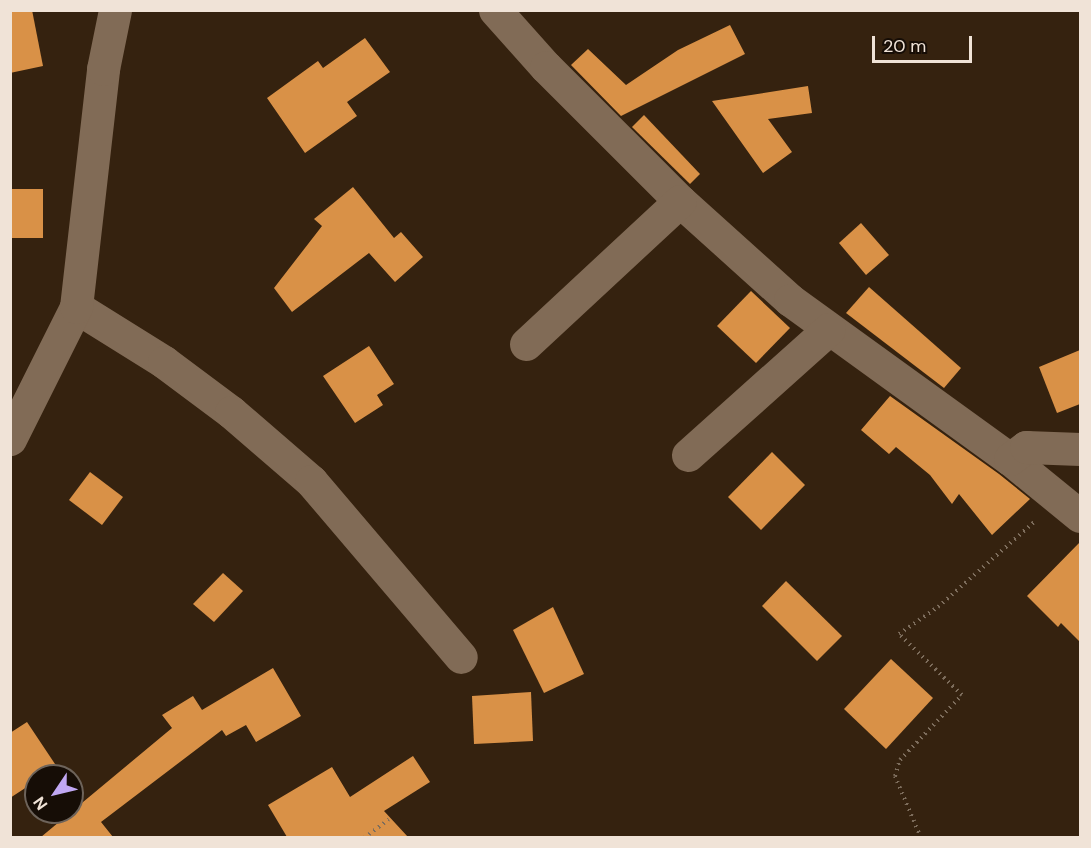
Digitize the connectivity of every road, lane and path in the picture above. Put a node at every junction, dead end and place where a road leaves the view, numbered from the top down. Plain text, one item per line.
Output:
1 (115, 10) edge
2 (495, 10) edge
3 (680, 201) junction
4 (76, 307) junction
5 (829, 329) junction
6 (526, 344) dead end
7 (10, 439) edge
8 (1080, 449) edge
9 (688, 455) dead end
10 (1010, 459) junction
11 (1070, 507) edge
12 (461, 657) dead end
13 (389, 819) dead end
14 (364, 837) edge
15 (921, 837) edge

1 - 4 street
2 - 3 street
3 - 5 street
3 - 6 street
4 - 7 street
4 - 12 street
5 - 9 street
5 - 10 street
8 - 10 street
10 - 11 street
11 - 15 path
13 - 14 path

